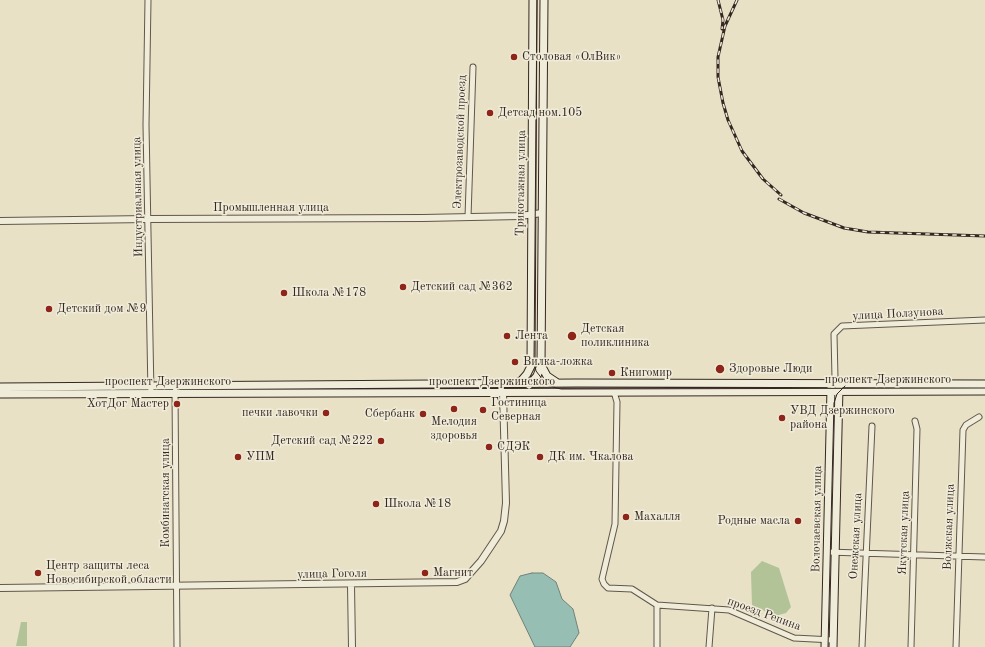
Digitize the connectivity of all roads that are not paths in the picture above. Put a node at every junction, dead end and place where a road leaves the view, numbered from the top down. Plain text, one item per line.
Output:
1 (148, 0) edge
2 (533, 0) edge
3 (544, 0) edge
4 (472, 67) dead end
5 (542, 213) junction
6 (531, 215) junction
7 (468, 217) junction
8 (148, 219) junction
9 (0, 221) edge
10 (985, 320) edge
11 (541, 365) junction
12 (531, 366) junction
13 (537, 376) junction
14 (531, 383) junction
15 (543, 383) junction
16 (558, 383) junction
17 (513, 384) junction
18 (985, 384) edge
19 (835, 385) junction
20 (0, 387) edge
21 (151, 390) junction
22 (174, 390) junction
23 (985, 391) edge
24 (515, 392) junction
25 (561, 392) junction
26 (614, 392) junction
27 (502, 393) junction
28 (0, 394) edge
29 (979, 417) dead end
30 (915, 421) dead end
31 (872, 426) dead end
32 (827, 552) junction
33 (835, 552) junction
34 (865, 553) junction
35 (913, 554) junction
36 (958, 556) junction
37 (985, 557) edge
38 (351, 585) junction
39 (177, 587) junction
40 (0, 588) edge
41 (657, 605) junction
42 (712, 608) junction
43 (825, 643) edge
44 (833, 644) edge
45 (178, 647) edge
46 (352, 647) edge
47 (657, 647) edge
48 (709, 647) edge
49 (862, 647) edge
50 (911, 647) edge
51 (956, 647) edge

1 - 8 street, Индустриальная улица
2 - 6 main road, Трикотажная улица
3 - 5 main road, Трикотажная улица
4 - 7 street, Электрозаводской проезд
5 - 6 street, Промышленная улица
5 - 11 main road, Трикотажная улица
6 - 7 street, Промышленная улица
6 - 12 main road, Трикотажная улица
7 - 8 street, Промышленная улица
8 - 9 street, Промышленная улица
8 - 21 street, Индустриальная улица
10 - 19 street, улица Ползунова
11 - 13 main road, Трикотажная улица
11 - 16 main road
12 - 13 main road
12 - 17 main road
13 - 14 main road
13 - 15 main road
14 - 15 main road, проспект Дзержинского
14 - 17 main road, проспект Дзержинского
14 - 24 main road
15 - 16 main road, проспект Дзержинского
15 - 25 main road
16 - 19 main road, проспект Дзержинского
17 - 22 main road, проспект Дзержинского
18 - 19 main road, проспект Дзержинского
19 - 23 main road, проспект Дзержинского
19 - 26 main road, проспект Дзержинского
19 - 32 main road, Волочаевская улица
19 - 33 main road, Волочаевская улица
20 - 21 main road, проспект Дзержинского
21 - 22 main road, проспект Дзержинского
21 - 28 main road, проспект Дзержинского
22 - 27 main road, проспект Дзержинского
22 - 39 street, Комбинатская улица
24 - 25 main road, проспект Дзержинского
24 - 27 main road, проспект Дзержинского
25 - 26 main road, проспект Дзержинского
26 - 41 street, проезд Репина
27 - 38 street, улица Гоголя
29 - 36 street, Волжская улица
30 - 35 street, Якутская улица
31 - 34 street, Онежская улица
32 - 33 street
32 - 43 main road, Волочаевская улица
33 - 34 street
33 - 44 main road, Волочаевская улица
34 - 35 street
34 - 49 street, Онежская улица
35 - 36 street
35 - 50 street, Якутская улица
36 - 37 street
36 - 51 street, Волжская улица
38 - 39 street, улица Гоголя
38 - 46 street
39 - 40 street, улица Гоголя
39 - 45 street, Комбинатская улица
41 - 42 street, проезд Репина
41 - 47 street
42 - 43 street, проезд Репина
42 - 48 street
43 - 44 street, проезд Репина

